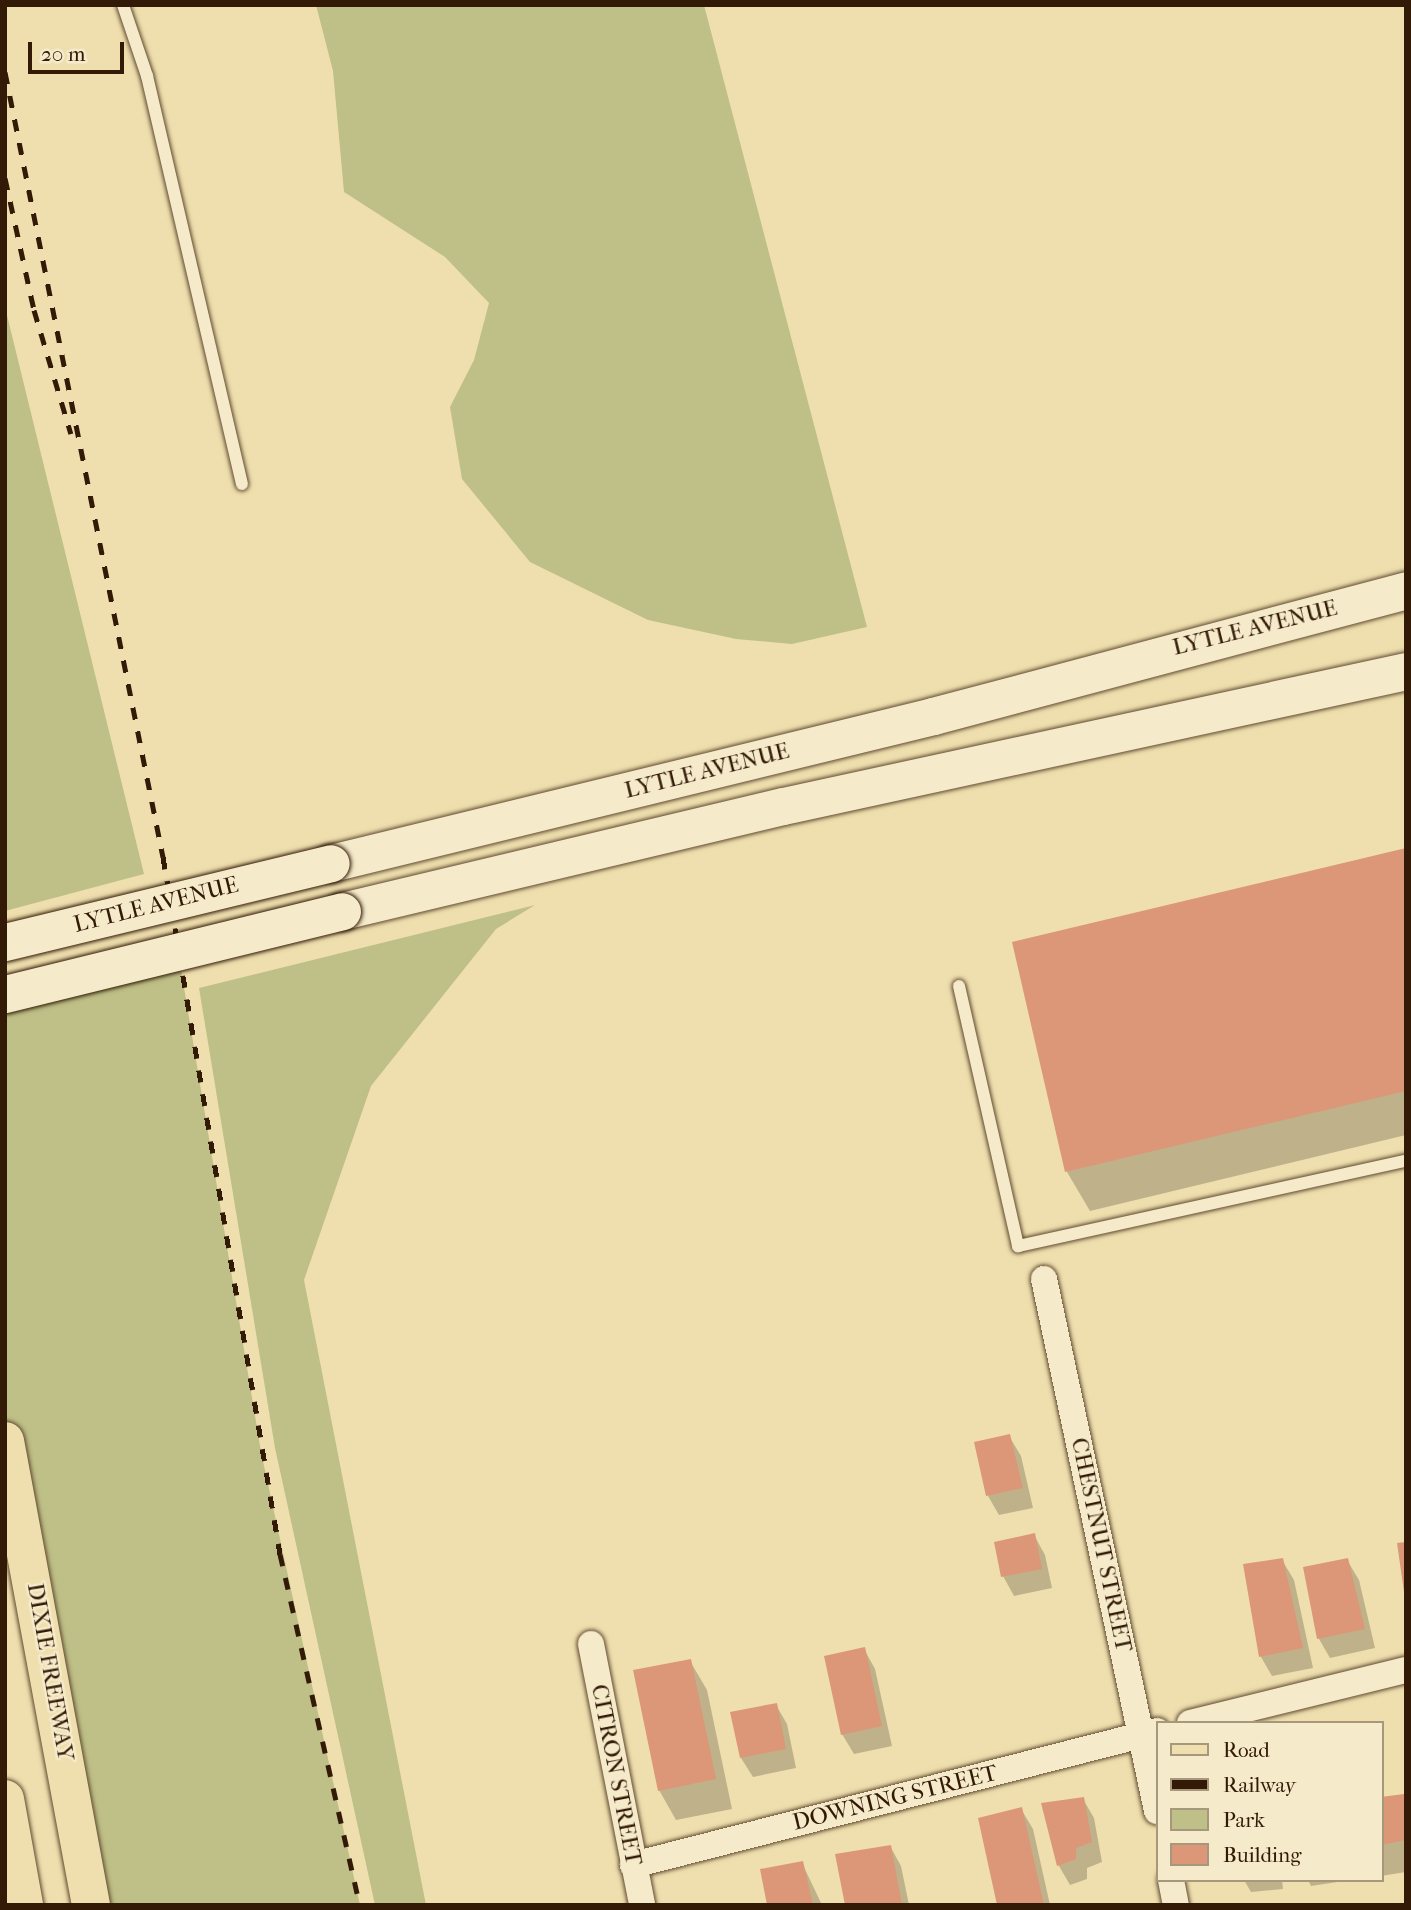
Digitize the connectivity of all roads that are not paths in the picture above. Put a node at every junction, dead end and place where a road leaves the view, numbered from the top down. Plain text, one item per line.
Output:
1 (123, 5) edge
2 (242, 484) dead end
3 (1406, 590) edge
4 (1406, 671) edge
5 (5, 942) edge
6 (959, 986) dead end
7 (5, 994) edge
8 (1406, 1161) edge
9 (1044, 1279) dead end
10 (5, 1440) edge
11 (10, 1488) edge
12 (591, 1644) dead end
13 (1406, 1670) edge
14 (1198, 1721) edge
15 (1150, 1733) edge
16 (5, 1799) edge
17 (1156, 1800) edge
18 (633, 1865) junction
19 (1171, 1882) edge
20 (24, 1905) edge
21 (91, 1905) edge
22 (642, 1905) edge
23 (1176, 1905) edge

1 - 2 lane
3 - 5 main road, LYTLE AVENUE, bridge
4 - 7 main road, bridge
6 - 8 lane
9 - 15 street, CHESTNUT STREET
10 - 11 main road, DIXIE FREEWAY
11 - 21 main road, DIXIE FREEWAY
12 - 18 street, CITRON STREET
13 - 14 street
15 - 17 street, CHESTNUT STREET
15 - 18 street, DOWNING STREET
16 - 20 main road
18 - 22 street, CITRON STREET
19 - 23 street

